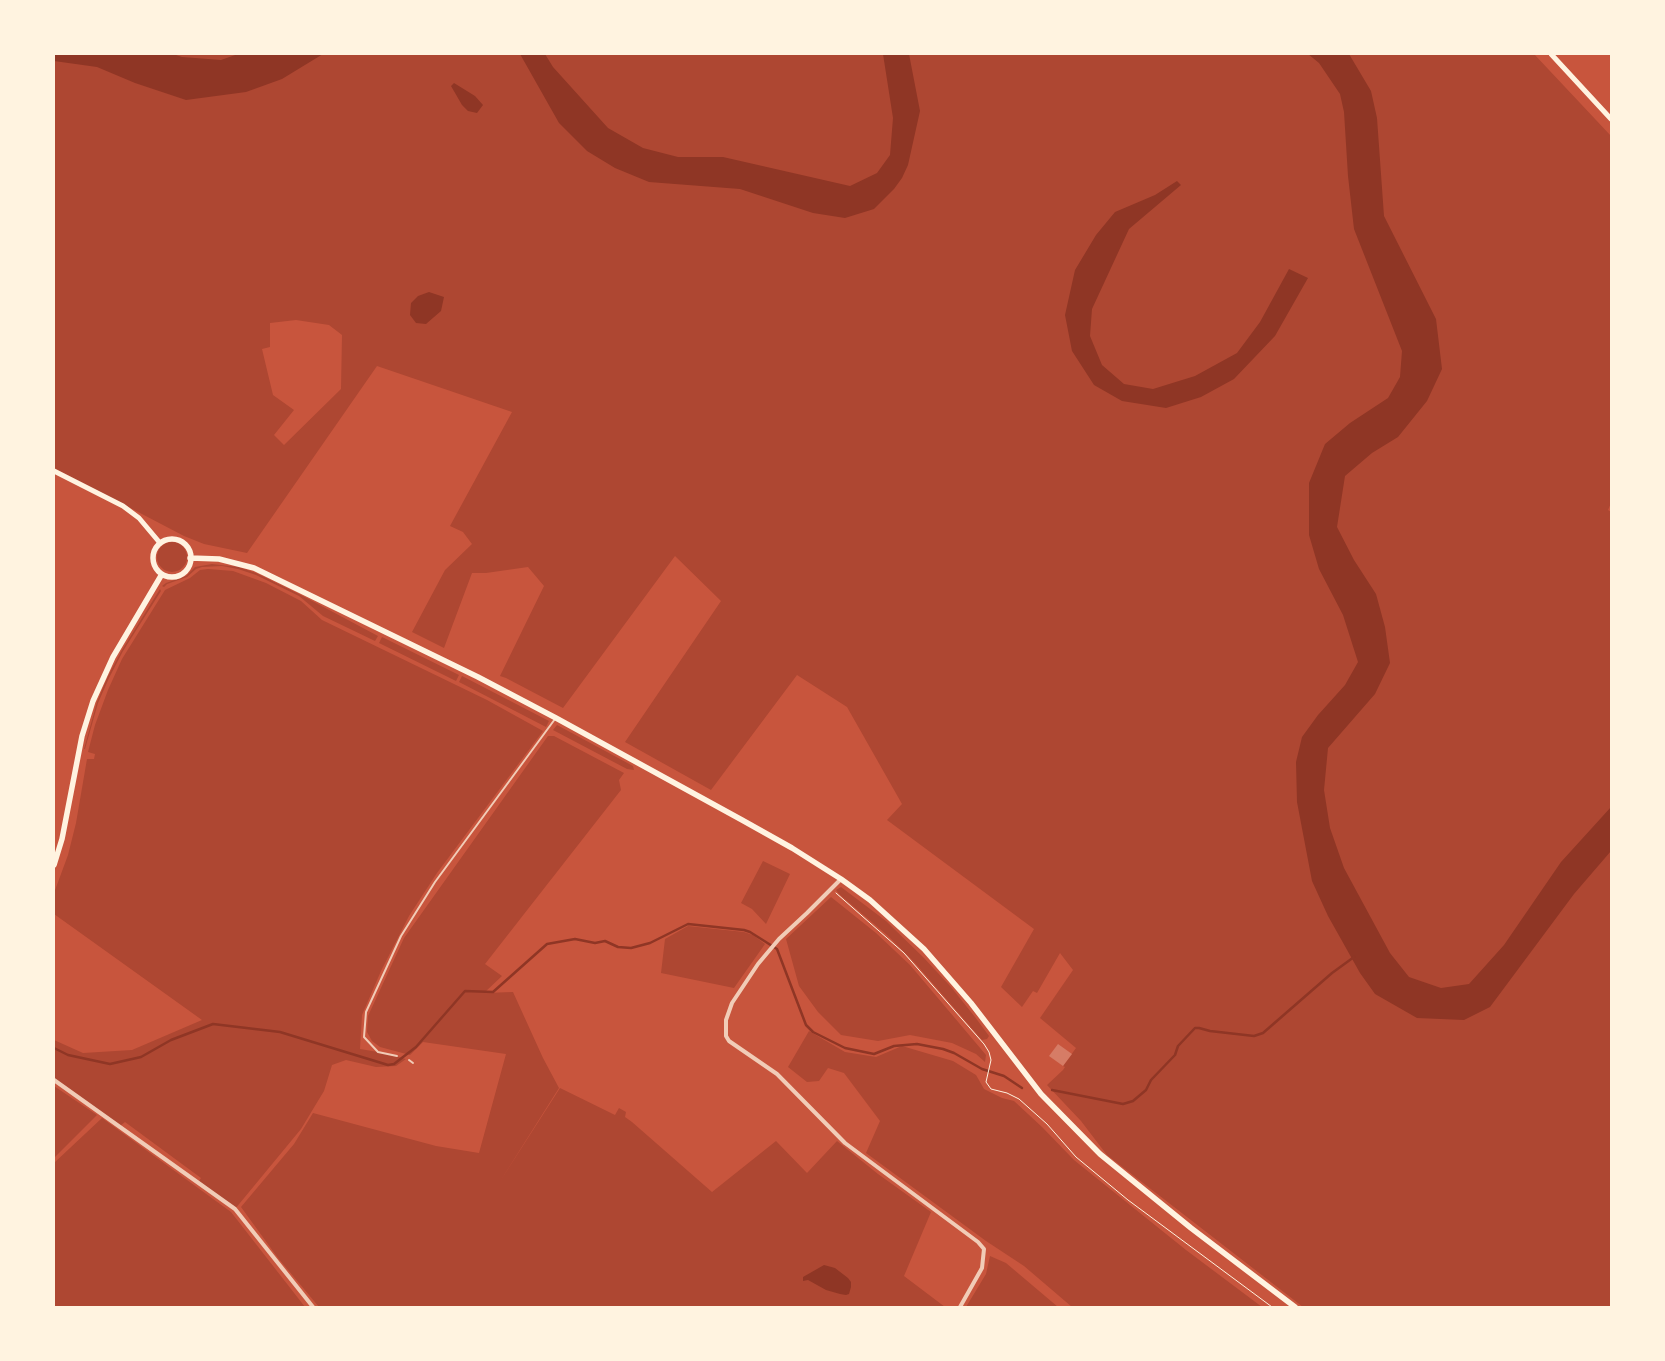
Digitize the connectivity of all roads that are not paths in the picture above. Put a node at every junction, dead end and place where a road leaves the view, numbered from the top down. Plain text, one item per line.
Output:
1 (1552, 54) edge
2 (1611, 119) edge
3 (54, 471) edge
4 (160, 542) junction
5 (190, 558) junction
6 (162, 574) junction
7 (556, 718) junction
8 (54, 865) edge
9 (841, 879) junction
10 (397, 1056) dead end
11 (409, 1060) dead end
12 (414, 1063) dead end
13 (54, 1080) edge
14 (313, 1307) edge
15 (960, 1307) edge
16 (1294, 1307) edge

1 - 2 main road
3 - 4 main road
4 - 5 main road
4 - 6 main road
5 - 6 main road
5 - 7 main road
6 - 8 main road
7 - 9 main road
7 - 10 lane
9 - 15 street
9 - 16 main road
11 - 12 lane
13 - 14 street

